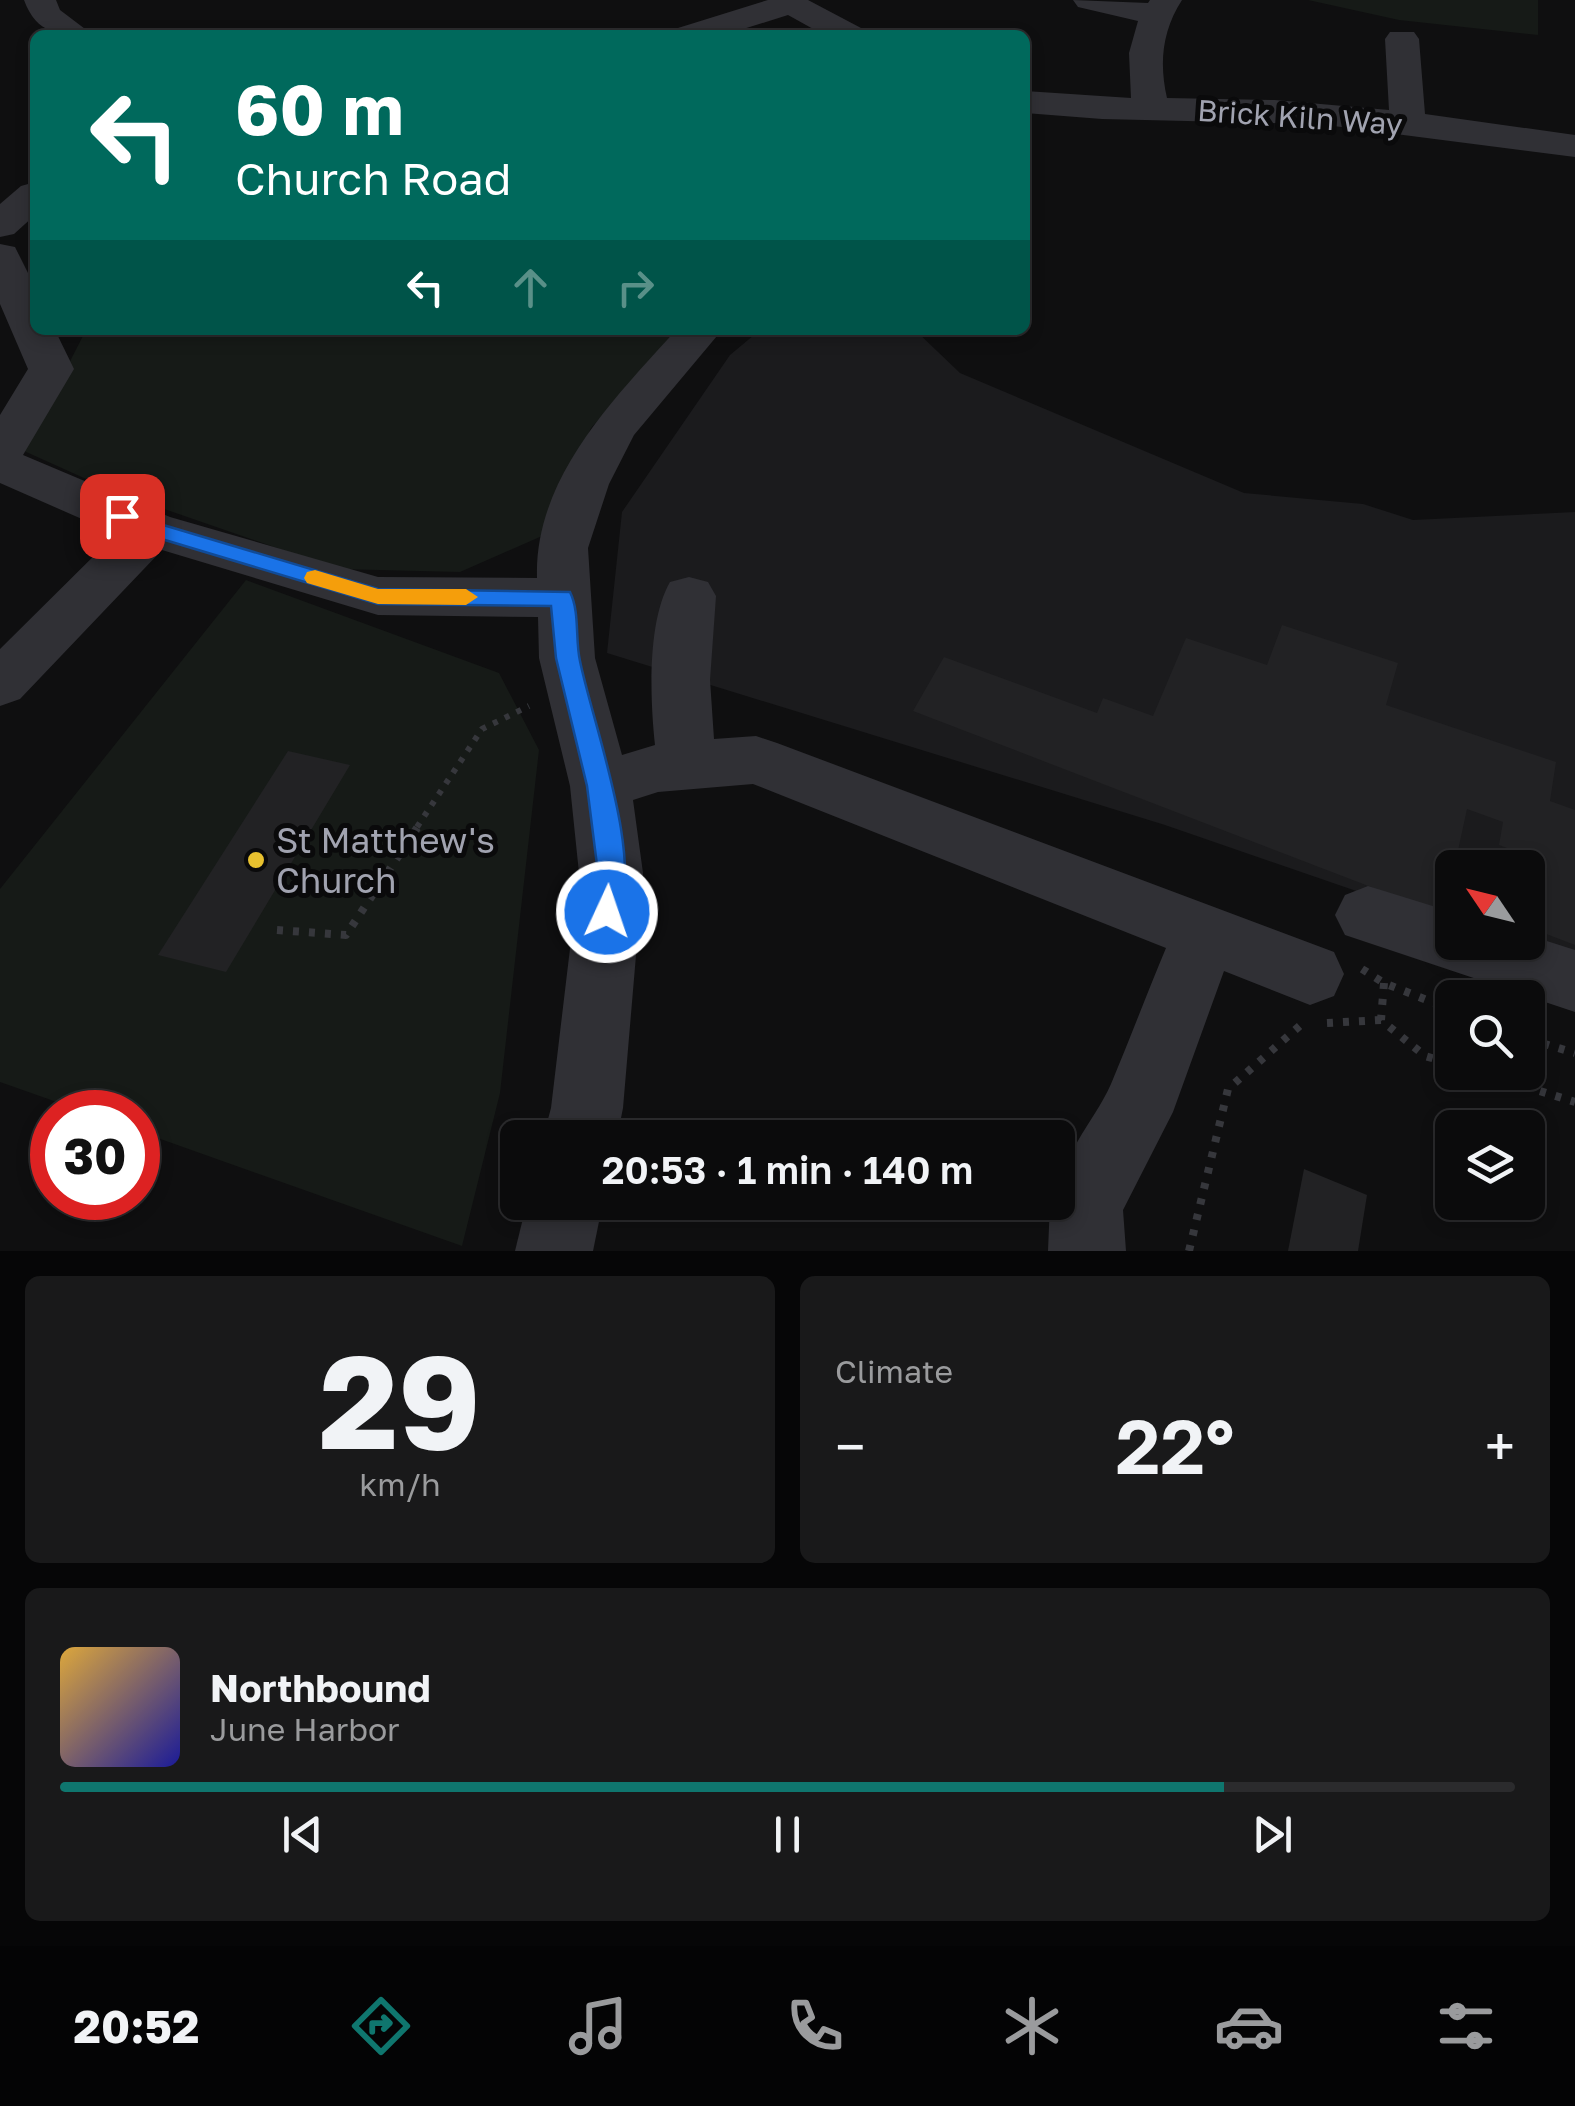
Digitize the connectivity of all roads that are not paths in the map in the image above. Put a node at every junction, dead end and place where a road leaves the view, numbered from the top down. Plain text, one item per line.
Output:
1 (40, 0) edge
2 (1089, 0) edge
3 (787, 2) edge
4 (1161, 7) edge
5 (68, 30) edge
6 (705, 30) edge
7 (840, 30) edge
8 (1413, 51) dead end
9 (1030, 103) edge
10 (1152, 109) junction
11 (1408, 123) junction
12 (1575, 146) edge
13 (30, 198) edge
14 (0, 225) edge
15 (0, 256) edge
16 (30, 322) edge
17 (36, 335) edge
18 (696, 335) edge
19 (0, 454) edge
20 (0, 464) edge
21 (152, 529) junction
22 (689, 596) dead end
23 (562, 598) junction
24 (0, 684) edge
25 (688, 764) junction
26 (600, 786) junction
27 (1368, 915) dead end
28 (1204, 935) junction
29 (1575, 981) edge
30 (1306, 999) road end
31 (584, 1120) edge
32 (561, 1220) edge
33 (554, 1251) edge
34 (1086, 1251) edge

1 - 5 street
2 - 4 street
3 - 6 street
3 - 7 street
4 - 10 street
8 - 11 street
9 - 10 street, Brick Kiln Way
10 - 11 street, Brick Kiln Way
11 - 12 street, Brick Kiln Way
13 - 14 street
15 - 16 street
17 - 19 street
18 - 23 street
20 - 21 street
21 - 23 street
21 - 24 street
22 - 25 street
23 - 26 street
25 - 26 street
25 - 28 street
26 - 31 street
27 - 29 street
28 - 30 street
28 - 34 street
32 - 33 street

